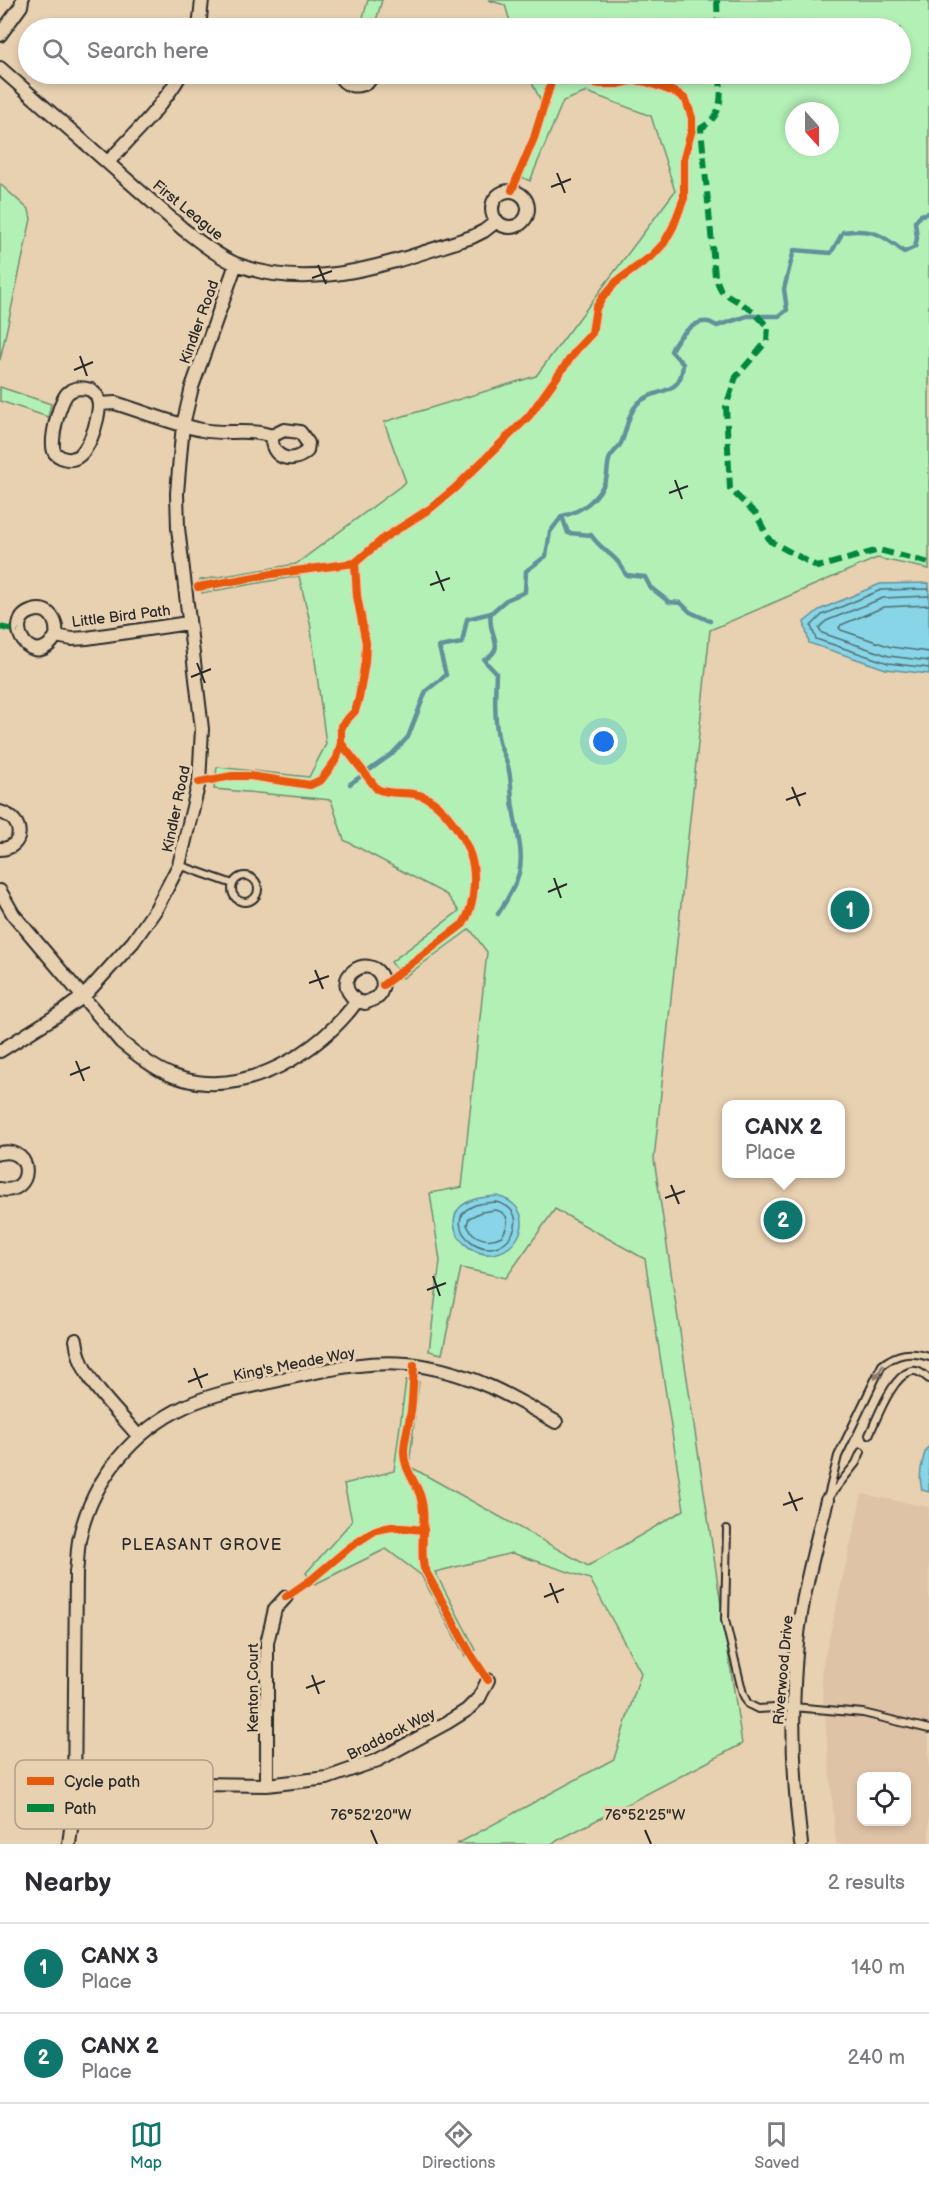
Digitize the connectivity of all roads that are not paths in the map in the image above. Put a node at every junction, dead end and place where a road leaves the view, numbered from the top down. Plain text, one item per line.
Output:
1 (22, 0) edge
2 (202, 0) edge
3 (200, 18) edge
4 (0, 35) edge
5 (0, 68) edge
6 (18, 84) edge
7 (18, 84) edge
8 (175, 84) edge
9 (108, 162) junction
10 (496, 221) dead end
11 (236, 264) junction
12 (99, 404) junction
13 (183, 425) junction
14 (272, 436) dead end
15 (188, 623) junction
16 (56, 636) dead end
17 (0, 813) edge
18 (0, 849) edge
19 (179, 865) junction
20 (232, 884) junction
21 (0, 891) edge
22 (84, 996) junction
23 (357, 1001) dead end
24 (0, 1051) edge
25 (0, 1153) edge
26 (0, 1189) edge
27 (76, 1340) dead end
28 (929, 1357) edge
29 (929, 1379) edge
30 (556, 1422) dead end
31 (869, 1435) dead end
32 (138, 1437) junction
33 (861, 1452) dead end
34 (827, 1500) junction
35 (727, 1529) dead end
36 (286, 1597) dead end
37 (488, 1680) dead end
38 (793, 1707) junction
39 (929, 1729) edge
40 (74, 1760) edge
41 (213, 1784) edge
42 (267, 1785) junction
43 (71, 1829) edge
44 (69, 1844) edge
45 (801, 1844) edge

1 - 4 street
2 - 3 street
5 - 6 street, First League
7 - 9 street, First League
8 - 9 street
9 - 11 street, First League
10 - 11 street, First League
11 - 13 street, Kindler Road
12 - 12 street
12 - 13 street
13 - 14 street
13 - 15 street, Kindler Road
15 - 16 street, Little Bird Path
15 - 19 street, Kindler Road
17 - 18 street
19 - 20 lane
19 - 22 street, Kindler Road
20 - 20 lane
21 - 22 street
22 - 23 street
22 - 24 street, Kindler Road
25 - 26 street
27 - 32 street
28 -> 34 lane
29 - 31 lane
30 - 32 street, King's Meade Way
32 - 40 street, King's Meade Way
33 - 34 lane
34 - 38 street, Riverwood Drive
35 - 38 lane
36 - 42 street, Kenton Court
37 - 42 street, Braddock Way
38 - 39 lane
38 - 45 street, Riverwood Drive
41 - 42 street, Braddock Way
43 - 44 street, King's Meade Way

